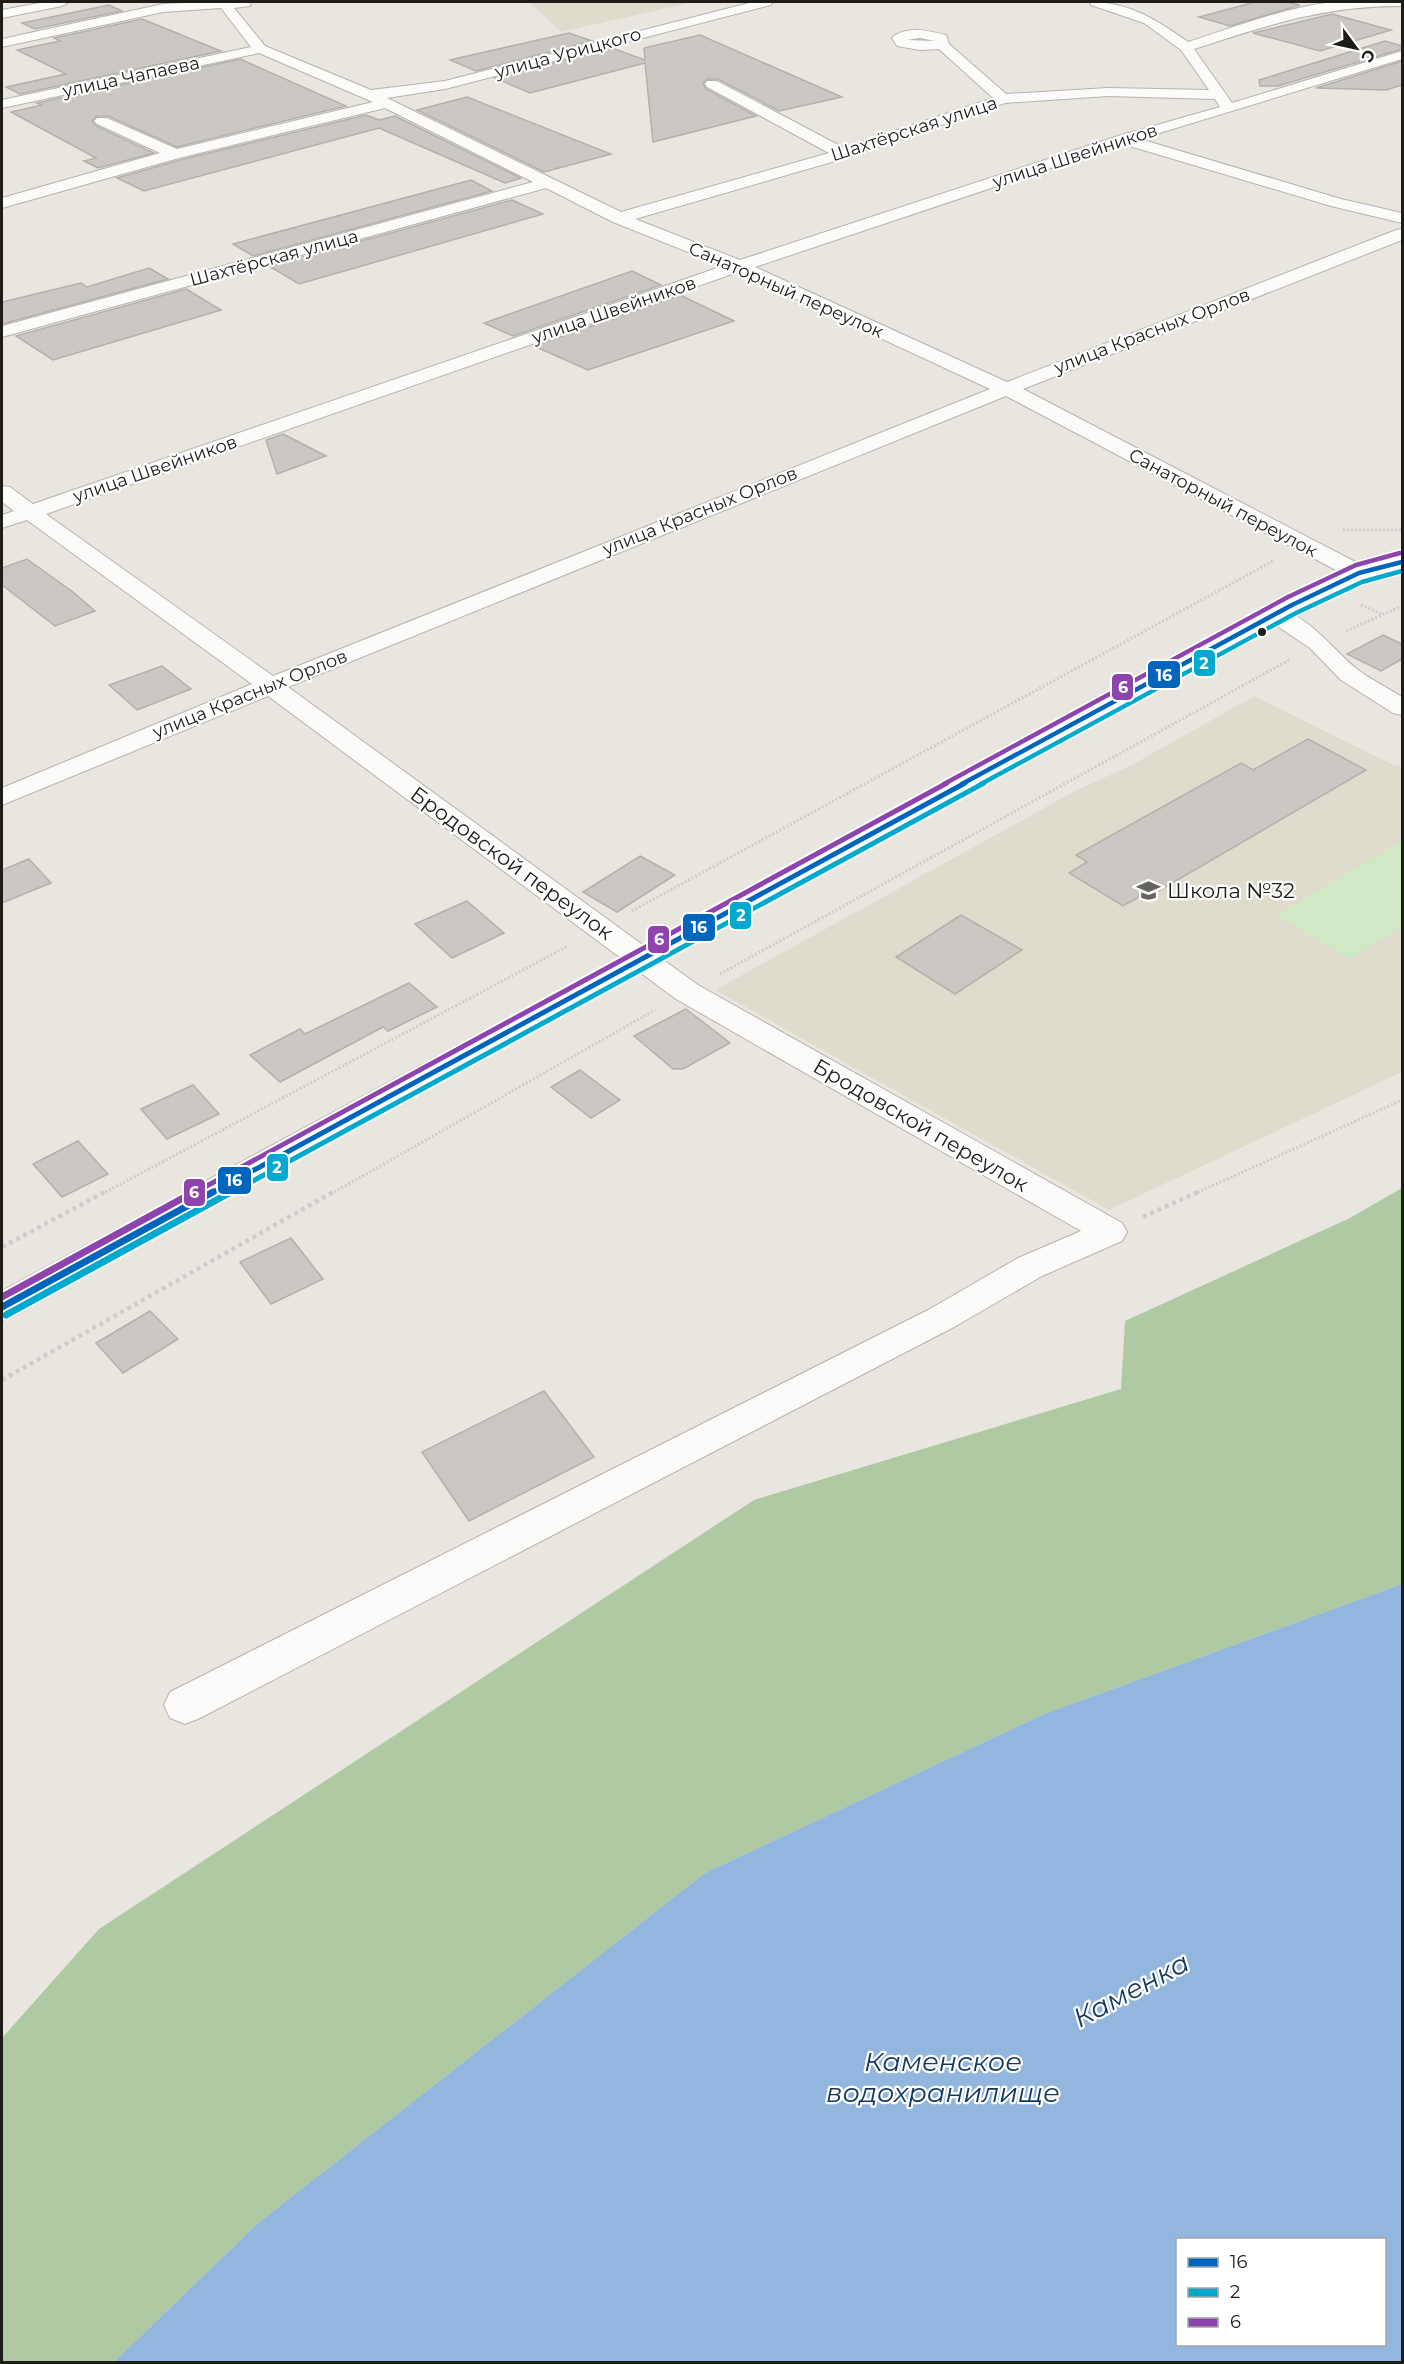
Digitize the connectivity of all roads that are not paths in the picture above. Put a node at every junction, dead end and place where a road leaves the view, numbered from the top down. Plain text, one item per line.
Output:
1 (62, 2) edge
2 (148, 2) edge
3 (252, 2) edge
4 (766, 2) edge
5 (1096, 2) edge
6 (1402, 2) edge
7 (225, 3) edge
8 (1148, 5) dead end
9 (163, 8) junction
10 (1128, 12) junction
11 (2, 14) edge
12 (2, 43) edge
13 (942, 45) dead end
14 (1186, 47) junction
15 (260, 49) junction
16 (1402, 55) edge
17 (712, 84) dead end
18 (369, 94) junction
19 (1217, 95) junction
20 (1003, 99) junction
21 (2, 104) edge
22 (385, 104) junction
23 (1229, 109) junction
24 (102, 121) dead end
25 (1123, 139) junction
26 (175, 154) junction
27 (843, 154) junction
28 (547, 183) junction
29 (2, 203) edge
30 (619, 218) junction
31 (1402, 218) edge
32 (1402, 234) edge
33 (739, 266) junction
34 (2, 332) edge
35 (1005, 388) junction
36 (2, 492) edge
37 (30, 512) junction
38 (2, 522) edge
39 (1402, 562) edge
40 (1359, 573) junction
41 (1276, 615) junction
42 (269, 685) junction
43 (1402, 708) edge
44 (2, 797) edge
45 (640, 958) junction
46 (2, 1307) edge
47 (185, 1706) dead end

1 - 11 street
2 - 9 street
3 - 7 street
4 - 18 street, улица Урицкого
5 - 10 street
6 - 14 street
7 - 9 street
7 - 15 street, Санаторный переулок
8 - 10 street
9 - 12 street
10 - 14 street
13 - 20 street
14 - 19 street
15 - 18 street, Санаторный переулок
15 - 21 street, улица Чапаева
16 - 23 street, улица Швейников
17 - 27 street
18 - 22 street, Санаторный переулок
19 - 20 street, Шахтёрская улица
19 - 23 street
20 - 27 street, Шахтёрская улица
22 - 26 street
22 - 28 street, Санаторный переулок
23 - 25 street, улица Швейников
24 - 26 street
25 - 31 street
25 - 33 street, улица Швейников
26 - 29 street
27 - 30 street, Шахтёрская улица
28 - 30 street, Санаторный переулок
28 - 34 street, Шахтёрская улица
30 - 33 street, Санаторный переулок
32 - 35 street, улица Красных Орлов
33 - 35 street, Санаторный переулок
33 - 37 street, улица Швейников
35 - 40 street, Санаторный переулок
35 - 42 street, улица Красных Орлов
36 - 37 street, Бродовской переулок
37 - 38 street, улица Швейников
37 - 42 street, Бродовской переулок
39 - 40 street
40 - 41 street
41 - 43 street
41 - 45 street
42 - 44 street, улица Красных Орлов
42 - 45 street, Бродовской переулок
45 - 46 street
45 - 47 street, Бродовской переулок

